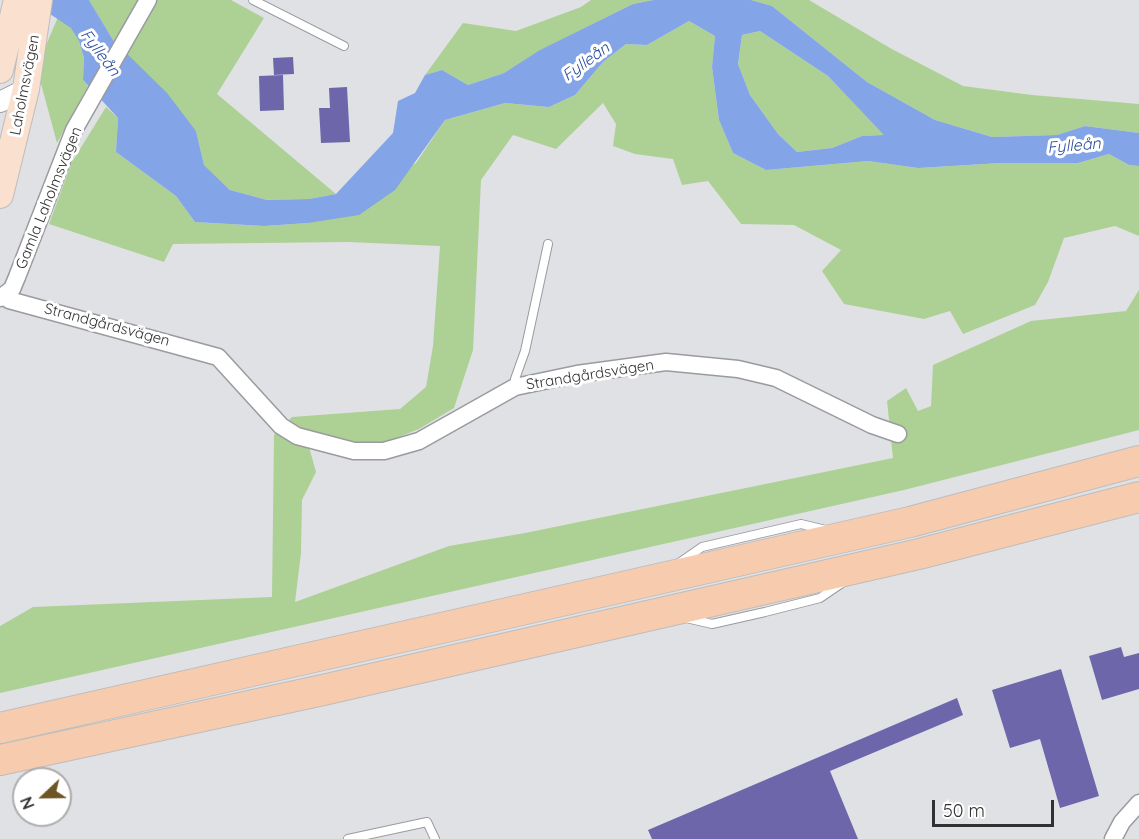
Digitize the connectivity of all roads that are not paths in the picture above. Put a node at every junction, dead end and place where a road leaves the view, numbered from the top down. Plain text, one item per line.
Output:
1 (17, 0) edge
2 (39, 0) edge
3 (148, 0) edge
4 (253, 0) edge
5 (344, 46) dead end
6 (4, 47) edge
7 (0, 70) edge
8 (26, 88) junction
9 (0, 102) edge
10 (0, 122) edge
11 (8, 169) junction
12 (0, 195) edge
13 (548, 244) dead end
14 (3, 297) edge
15 (515, 387) junction
16 (898, 434) dead end
17 (1139, 461) edge
18 (1139, 497) edge
19 (4, 725) edge
20 (0, 760) edge
21 (1139, 803) edge
22 (348, 839) edge
23 (435, 839) edge
24 (1113, 839) edge

1 - 6 main road, Laholmsvägen
2 - 8 main road, Laholmsvägen
3 - 14 street, Gamla Laholmsvägen
4 - 5 lane
6 - 7 main road, Laholmsvägen
8 - 9 street
8 - 11 main road, Laholmsvägen
10 - 11 main road, Laholmsvägen
11 - 12 main road, Laholmsvägen
13 - 15 lane
14 - 15 street, Strandgårdsvägen
15 - 16 street, Strandgårdsvägen
17 - 19 highway
18 - 20 highway
21 - 24 street
22 - 23 lane

